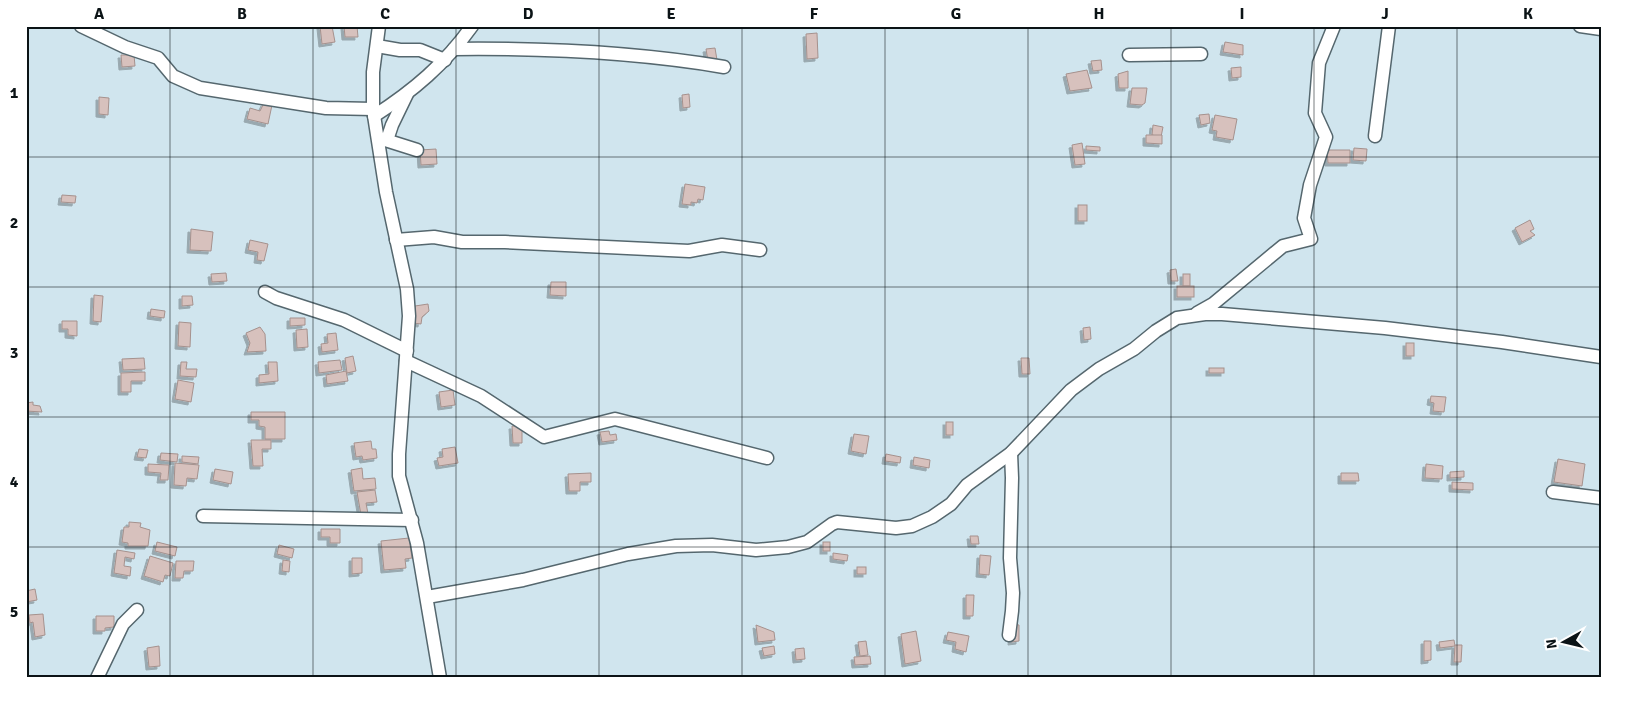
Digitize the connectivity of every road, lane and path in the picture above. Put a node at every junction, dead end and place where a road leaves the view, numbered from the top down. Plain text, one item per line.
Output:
1 (81, 26) edge
2 (379, 26) edge
3 (472, 26) edge
4 (1334, 26) edge
5 (1389, 26) edge
6 (1580, 26) edge
7 (1601, 30) edge
8 (377, 46) junction
9 (454, 49) junction
10 (1201, 54) dead end
11 (1128, 56) dead end
12 (445, 60) junction
13 (724, 67) dead end
14 (409, 92) junction
15 (374, 112) junction
16 (1375, 136) dead end
17 (382, 139) junction
18 (417, 150) dead end
19 (396, 240) junction
20 (760, 250) dead end
21 (264, 292) dead end
22 (1191, 315) junction
23 (406, 356) junction
24 (1601, 357) edge
25 (1011, 453) junction
26 (767, 458) dead end
27 (1553, 492) dead end
28 (1601, 498) edge
29 (202, 516) dead end
30 (412, 520) junction
31 (427, 598) junction
32 (137, 610) dead end
33 (1009, 635) dead end
34 (97, 678) edge
35 (440, 678) edge

1 - 15 street
2 - 8 street
3 - 9 street
4 - 22 street
5 - 16 street
6 - 7 street
8 - 12 street
8 - 15 street
9 - 12 street
9 - 13 street
10 - 11 street
12 - 14 street
14 - 15 street
14 - 17 street
15 - 17 street
17 - 18 street
17 - 19 street
19 - 20 street
19 - 23 street
21 - 23 street
22 - 24 street
22 - 25 street
23 - 26 street
23 - 30 street
25 - 31 street
25 - 33 street
27 - 28 street
29 - 30 street
30 - 31 street
31 - 35 street
32 - 34 street

